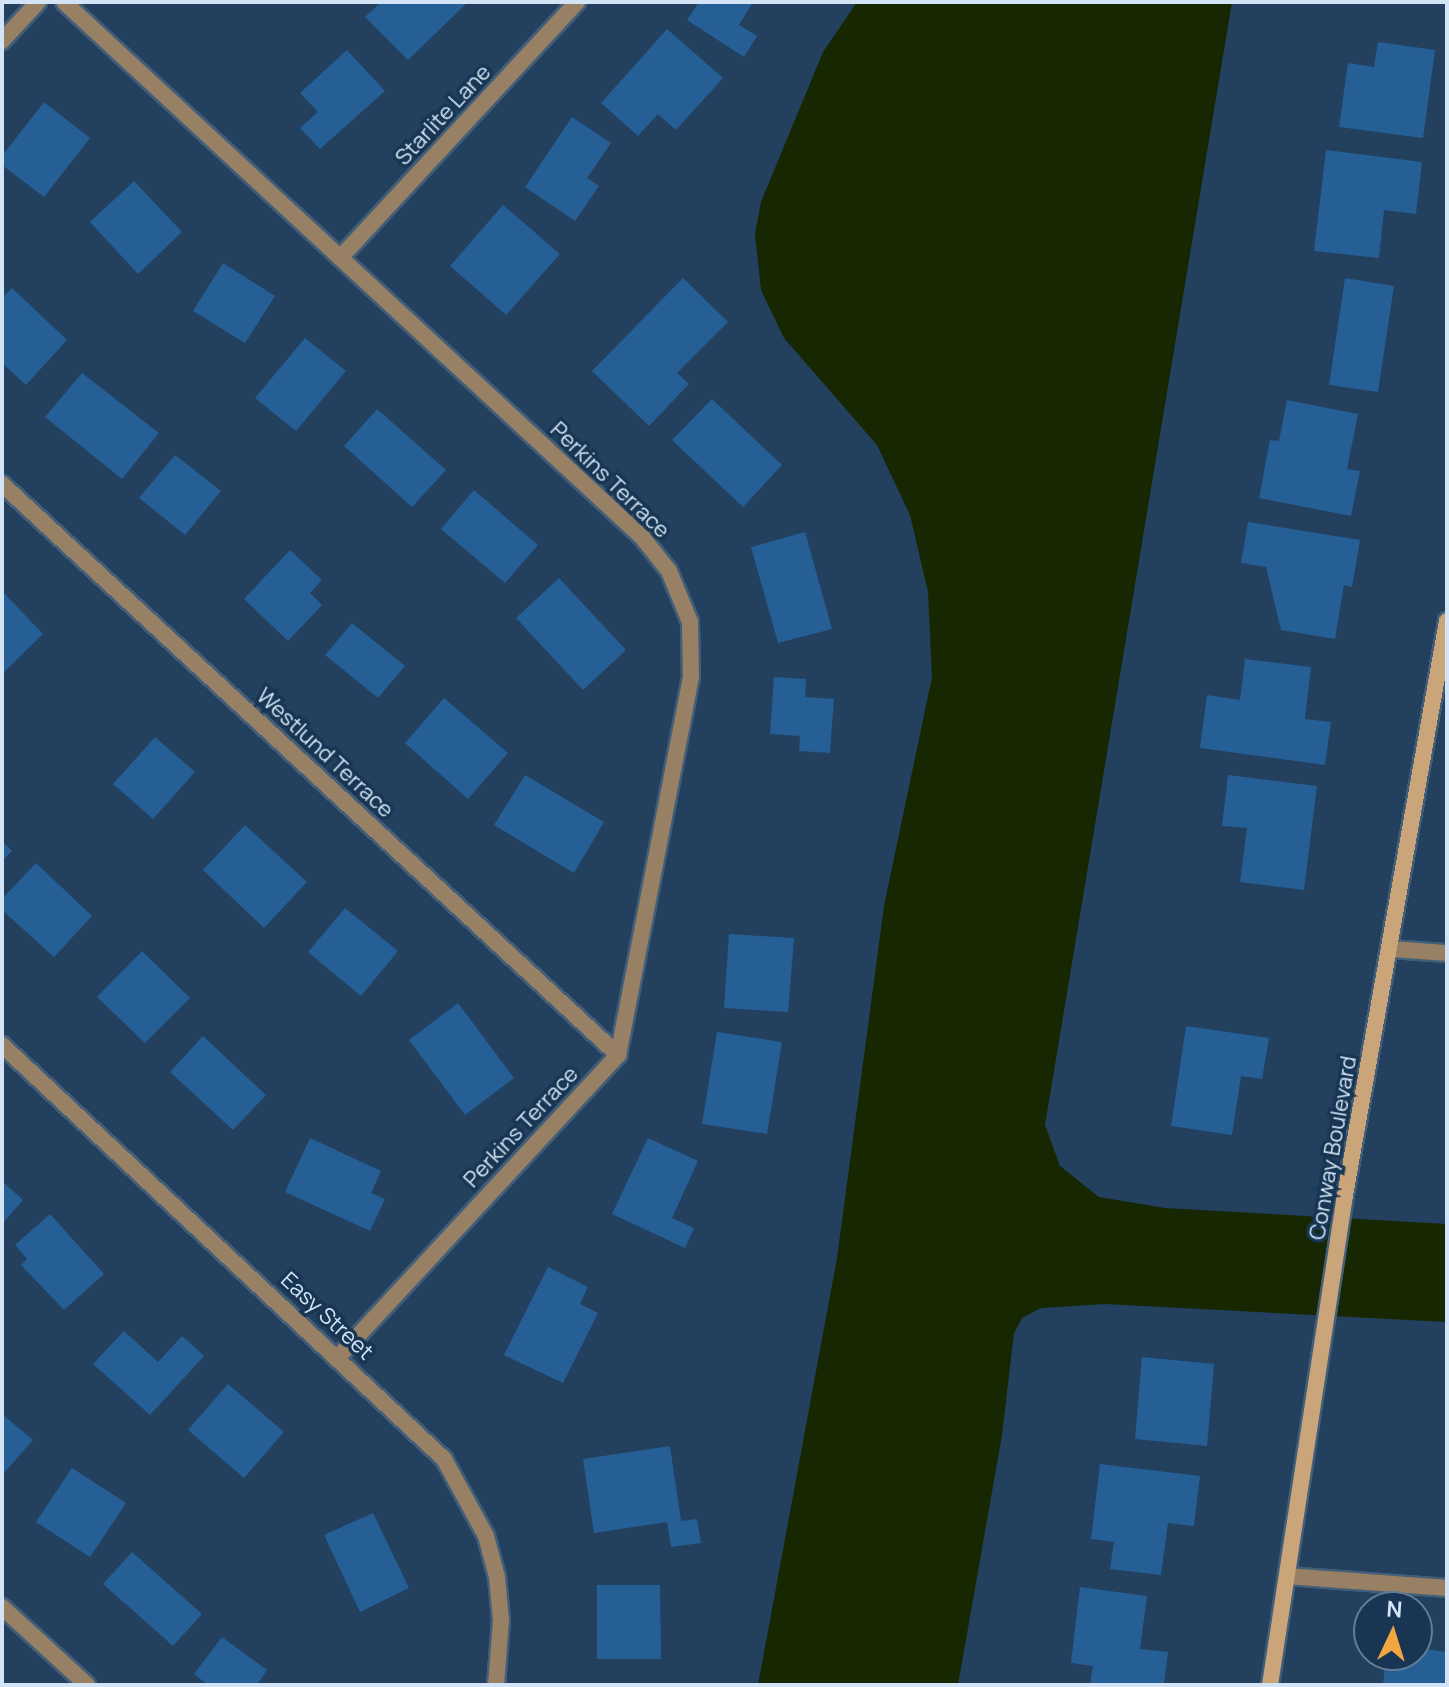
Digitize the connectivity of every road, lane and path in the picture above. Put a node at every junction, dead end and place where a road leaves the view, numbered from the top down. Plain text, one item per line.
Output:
1 (38, 2) edge
2 (64, 2) edge
3 (577, 2) edge
4 (2, 41) edge
5 (340, 258) junction
6 (2, 484) edge
7 (1447, 621) edge
8 (1392, 949) junction
9 (1447, 953) edge
10 (2, 1045) edge
11 (618, 1055) junction
12 (338, 1357) junction
13 (1288, 1576) junction
14 (1447, 1588) edge
15 (2, 1607) edge
16 (77, 1682) edge
17 (496, 1685) edge
18 (1270, 1685) edge

1 - 4 street
2 - 5 street, Perkins Terrace
3 - 5 street, Starlite Lane
5 - 11 street, Perkins Terrace
6 - 11 street, Westlund Terrace
7 - 8 street, Conway Boulevard
8 - 9 street
8 - 13 street, Conway Boulevard
10 - 12 street, Easy Street
11 - 12 street, Perkins Terrace
12 - 17 street, Easy Street
13 - 14 street
13 - 18 street, Conway Boulevard
15 - 16 street

